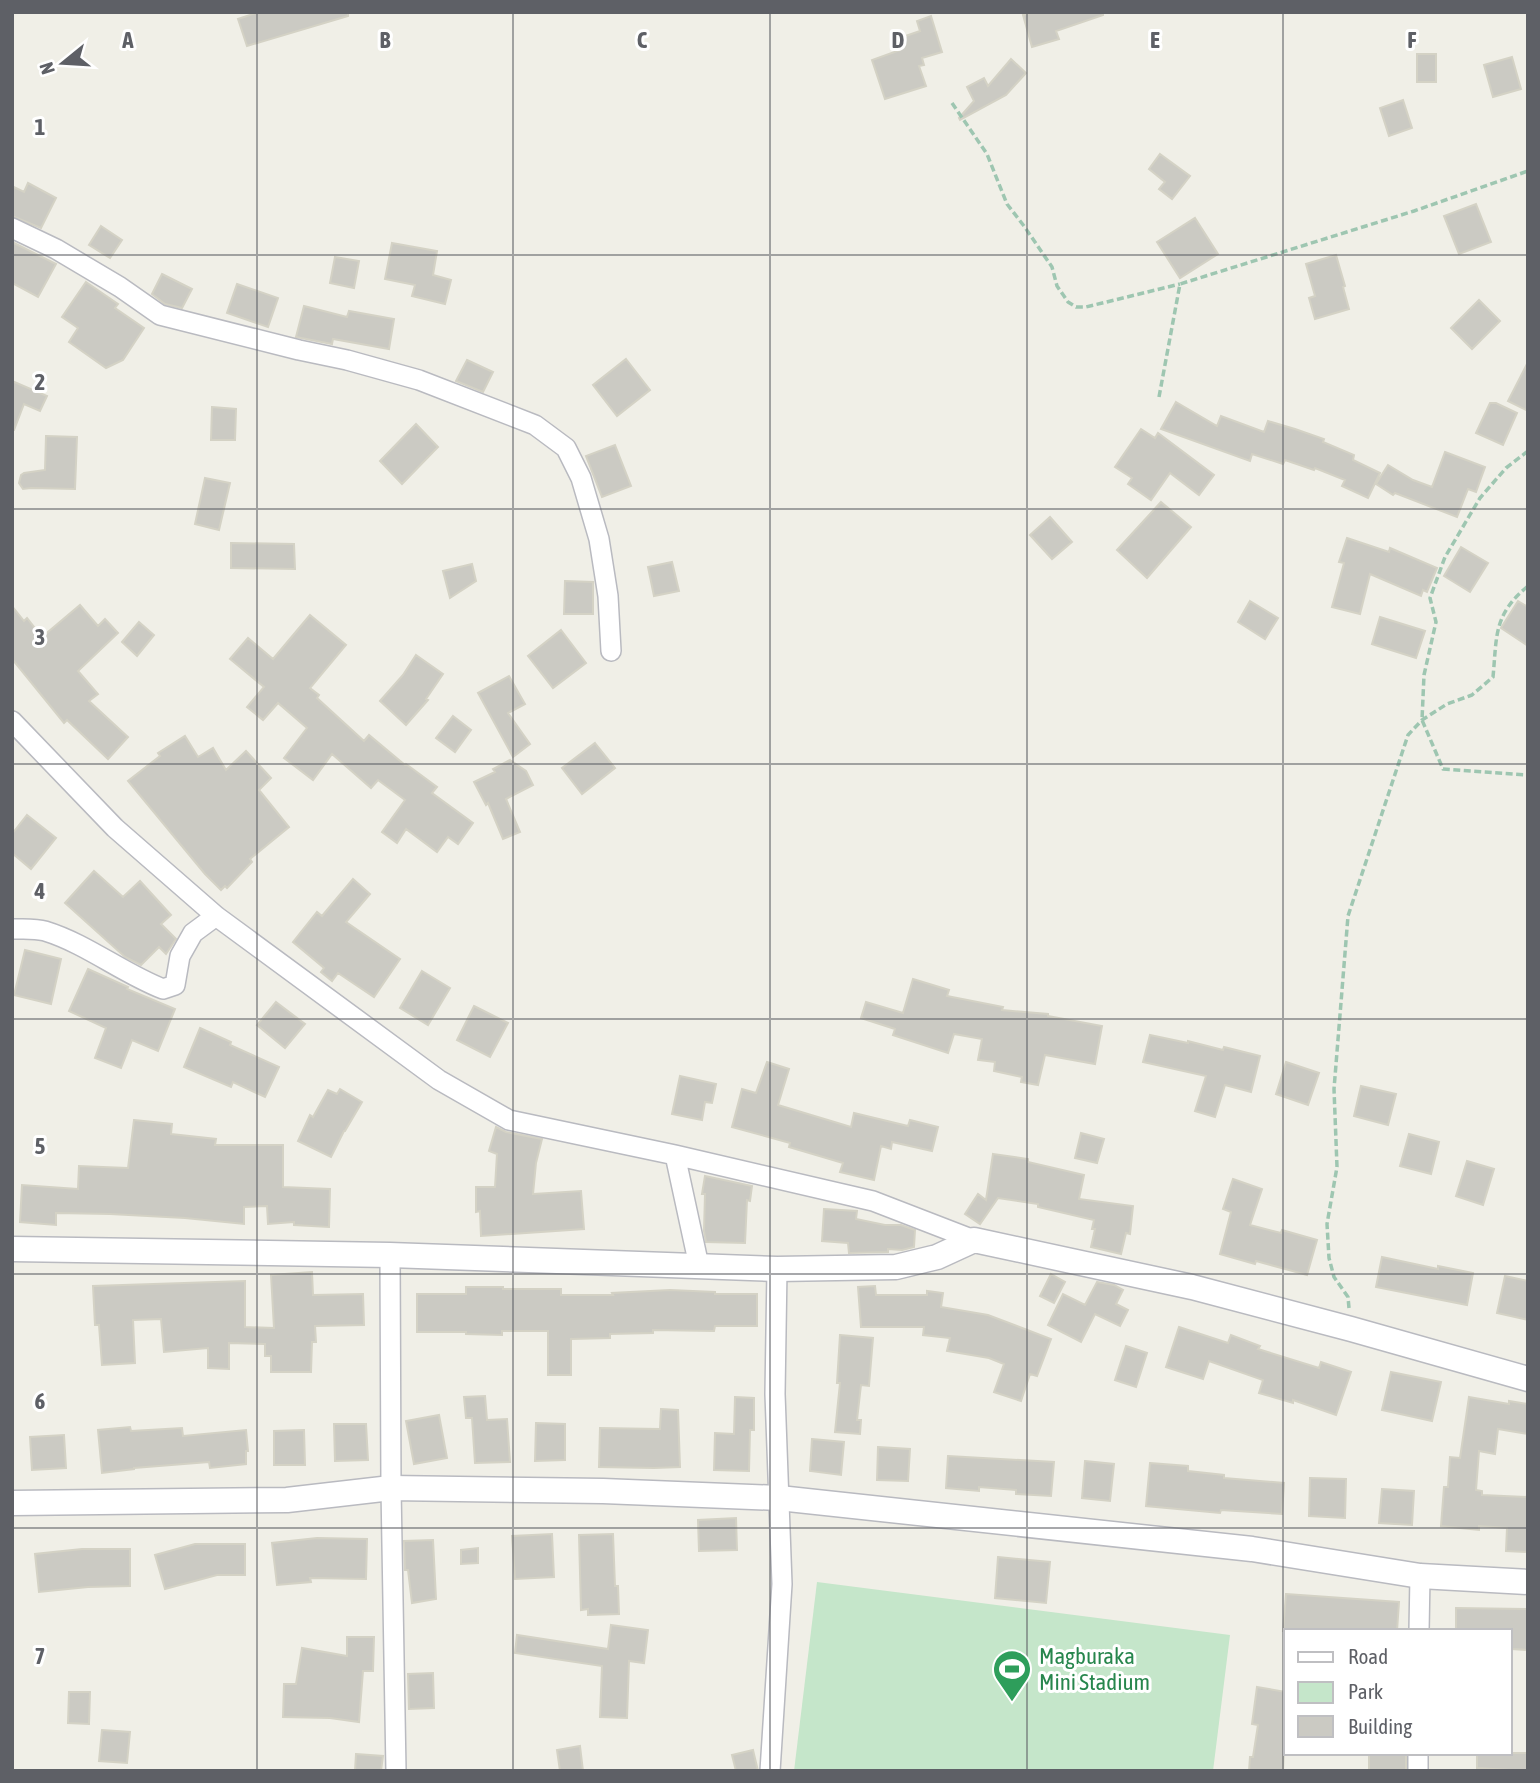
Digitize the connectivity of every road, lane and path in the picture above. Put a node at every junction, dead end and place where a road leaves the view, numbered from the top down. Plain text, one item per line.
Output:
1 (952, 103) dead end
2 (1528, 172) edge
3 (12, 229) edge
4 (1181, 284) junction
5 (1159, 397) dead end
6 (1528, 451) edge
7 (1528, 586) edge
8 (611, 651) dead end
9 (1422, 720) junction
10 (12, 721) edge
11 (1528, 775) edge
12 (216, 916) junction
13 (12, 929) edge
14 (675, 1155) junction
15 (974, 1240) junction
16 (12, 1249) edge
17 (390, 1255) junction
18 (699, 1266) junction
19 (777, 1269) junction
20 (1351, 1329) junction
21 (1528, 1379) edge
22 (391, 1488) junction
23 (779, 1498) junction
24 (12, 1503) edge
25 (1420, 1576) junction
26 (1528, 1582) edge
27 (1419, 1629) edge
28 (396, 1771) edge
29 (769, 1771) edge

1 - 4 path
2 - 4 path
3 - 8 street
4 - 5 path
6 - 9 path
7 - 9 path
9 - 11 path
9 - 20 path
10 - 12 street
12 - 13 street
12 - 14 street
14 - 15 street
14 - 18 street
15 - 19 street
15 - 20 street
16 - 17 street
17 - 18 street
17 - 22 street
18 - 19 street
19 - 23 street
20 - 21 street
22 - 23 street
22 - 24 street
22 - 28 street
23 - 25 street
23 - 29 street
25 - 26 street
25 - 27 street

